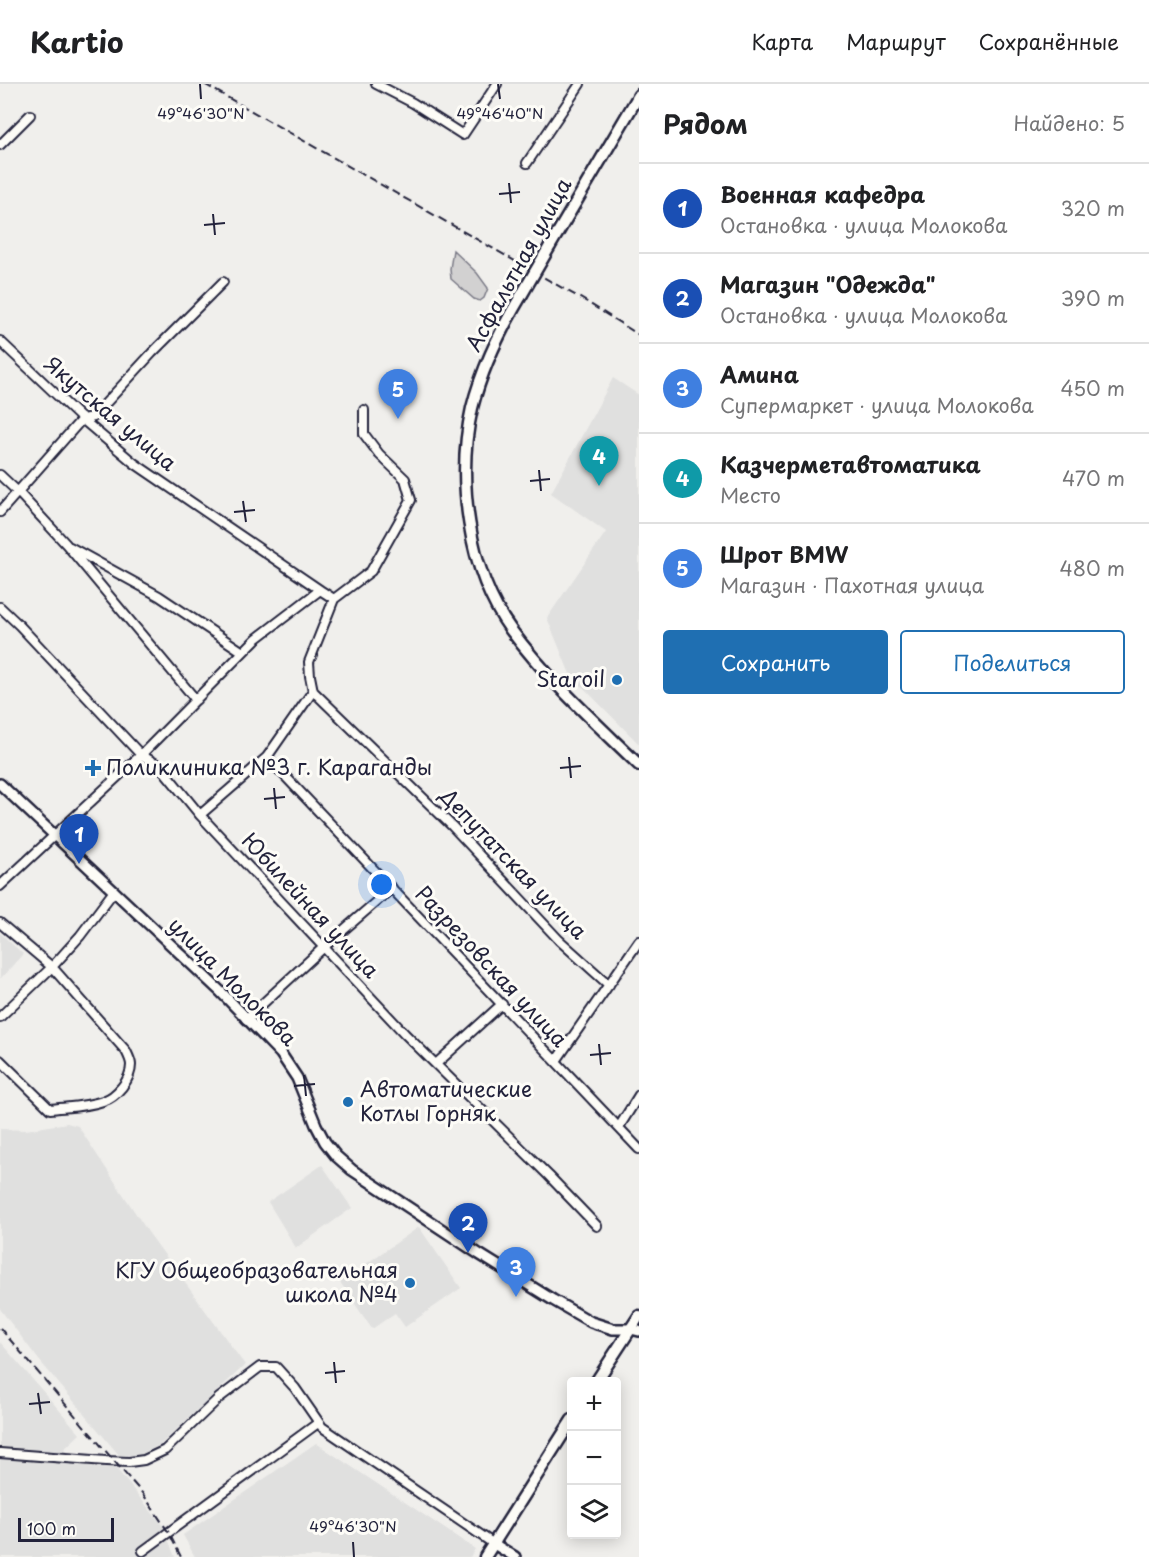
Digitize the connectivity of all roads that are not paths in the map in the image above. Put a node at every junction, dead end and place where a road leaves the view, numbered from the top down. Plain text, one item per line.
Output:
1 (376, 84) edge
2 (497, 84) edge
3 (580, 84) edge
4 (639, 95) edge
5 (30, 115) dead end
6 (0, 145) edge
7 (527, 163) dead end
8 (223, 282) dead end
9 (0, 341) edge
10 (364, 410) dead end
11 (81, 419) junction
12 (0, 475) edge
13 (18, 492) junction
14 (0, 512) edge
15 (66, 544) junction
16 (320, 590) junction
17 (334, 599) junction
18 (0, 607) edge
19 (243, 652) junction
20 (314, 691) junction
21 (196, 700) junction
22 (141, 755) junction
23 (267, 758) junction
24 (639, 765) edge
25 (0, 784) edge
26 (200, 815) junction
27 (55, 835) junction
28 (0, 886) edge
29 (392, 888) junction
30 (114, 891) junction
31 (0, 923) edge
32 (639, 941) edge
33 (324, 947) junction
34 (52, 967) junction
35 (609, 984) junction
36 (502, 1004) junction
37 (0, 1017) edge
38 (246, 1019) junction
39 (0, 1060) edge
40 (556, 1061) junction
41 (436, 1064) junction
42 (639, 1095) edge
43 (619, 1127) junction
44 (639, 1149) edge
45 (597, 1226) dead end
46 (639, 1316) edge
47 (635, 1330) edge
48 (600, 1377) edge
49 (318, 1423) junction
50 (567, 1428) edge
51 (0, 1453) edge
52 (494, 1544) junction
53 (143, 1551) dead end
54 (485, 1557) edge
55 (515, 1557) edge

1 - 2 street
3 - 7 street
4 - 24 main road, Асфальтная улица, bridge
5 - 6 street
8 - 11 street
9 - 11 street, Якутская улица
10 - 17 street
11 - 13 street
11 - 16 street, Якутская улица
12 - 13 street
13 - 14 street
13 - 15 street
15 - 19 street
15 - 21 street
16 - 17 street, Якутская улица
16 - 19 street
17 - 20 street
18 - 22 street, Юбилейная улица
19 - 21 street
20 - 23 street
20 - 35 street, Депутатская улица
21 - 22 street
22 - 26 street, Юбилейная улица
22 - 27 street
23 - 26 street
23 - 29 street, Разрезовская улица
25 - 27 street, улица Молокова
26 - 33 street, Юбилейная улица
27 - 28 street
27 - 30 street, улица Молокова
29 - 33 street
29 - 36 street, Разрезовская улица
30 - 34 street
30 - 38 street, улица Молокова
31 - 34 street
32 - 35 street
33 - 38 street
33 - 41 street, Юбилейная улица
34 - 37 street
34 - 39 street
35 - 40 street
36 - 40 street, Разрезовская улица
36 - 41 street
38 - 47 street, улица Молокова
40 - 43 street, Разрезовская улица
41 - 45 street, Юбилейная улица
42 - 43 street
43 - 44 street, Разрезовская улица
46 - 47 main road
47 - 48 main road
49 - 51 street
49 - 52 street
49 - 53 street
50 - 52 main road
52 - 54 main road
52 - 55 street

